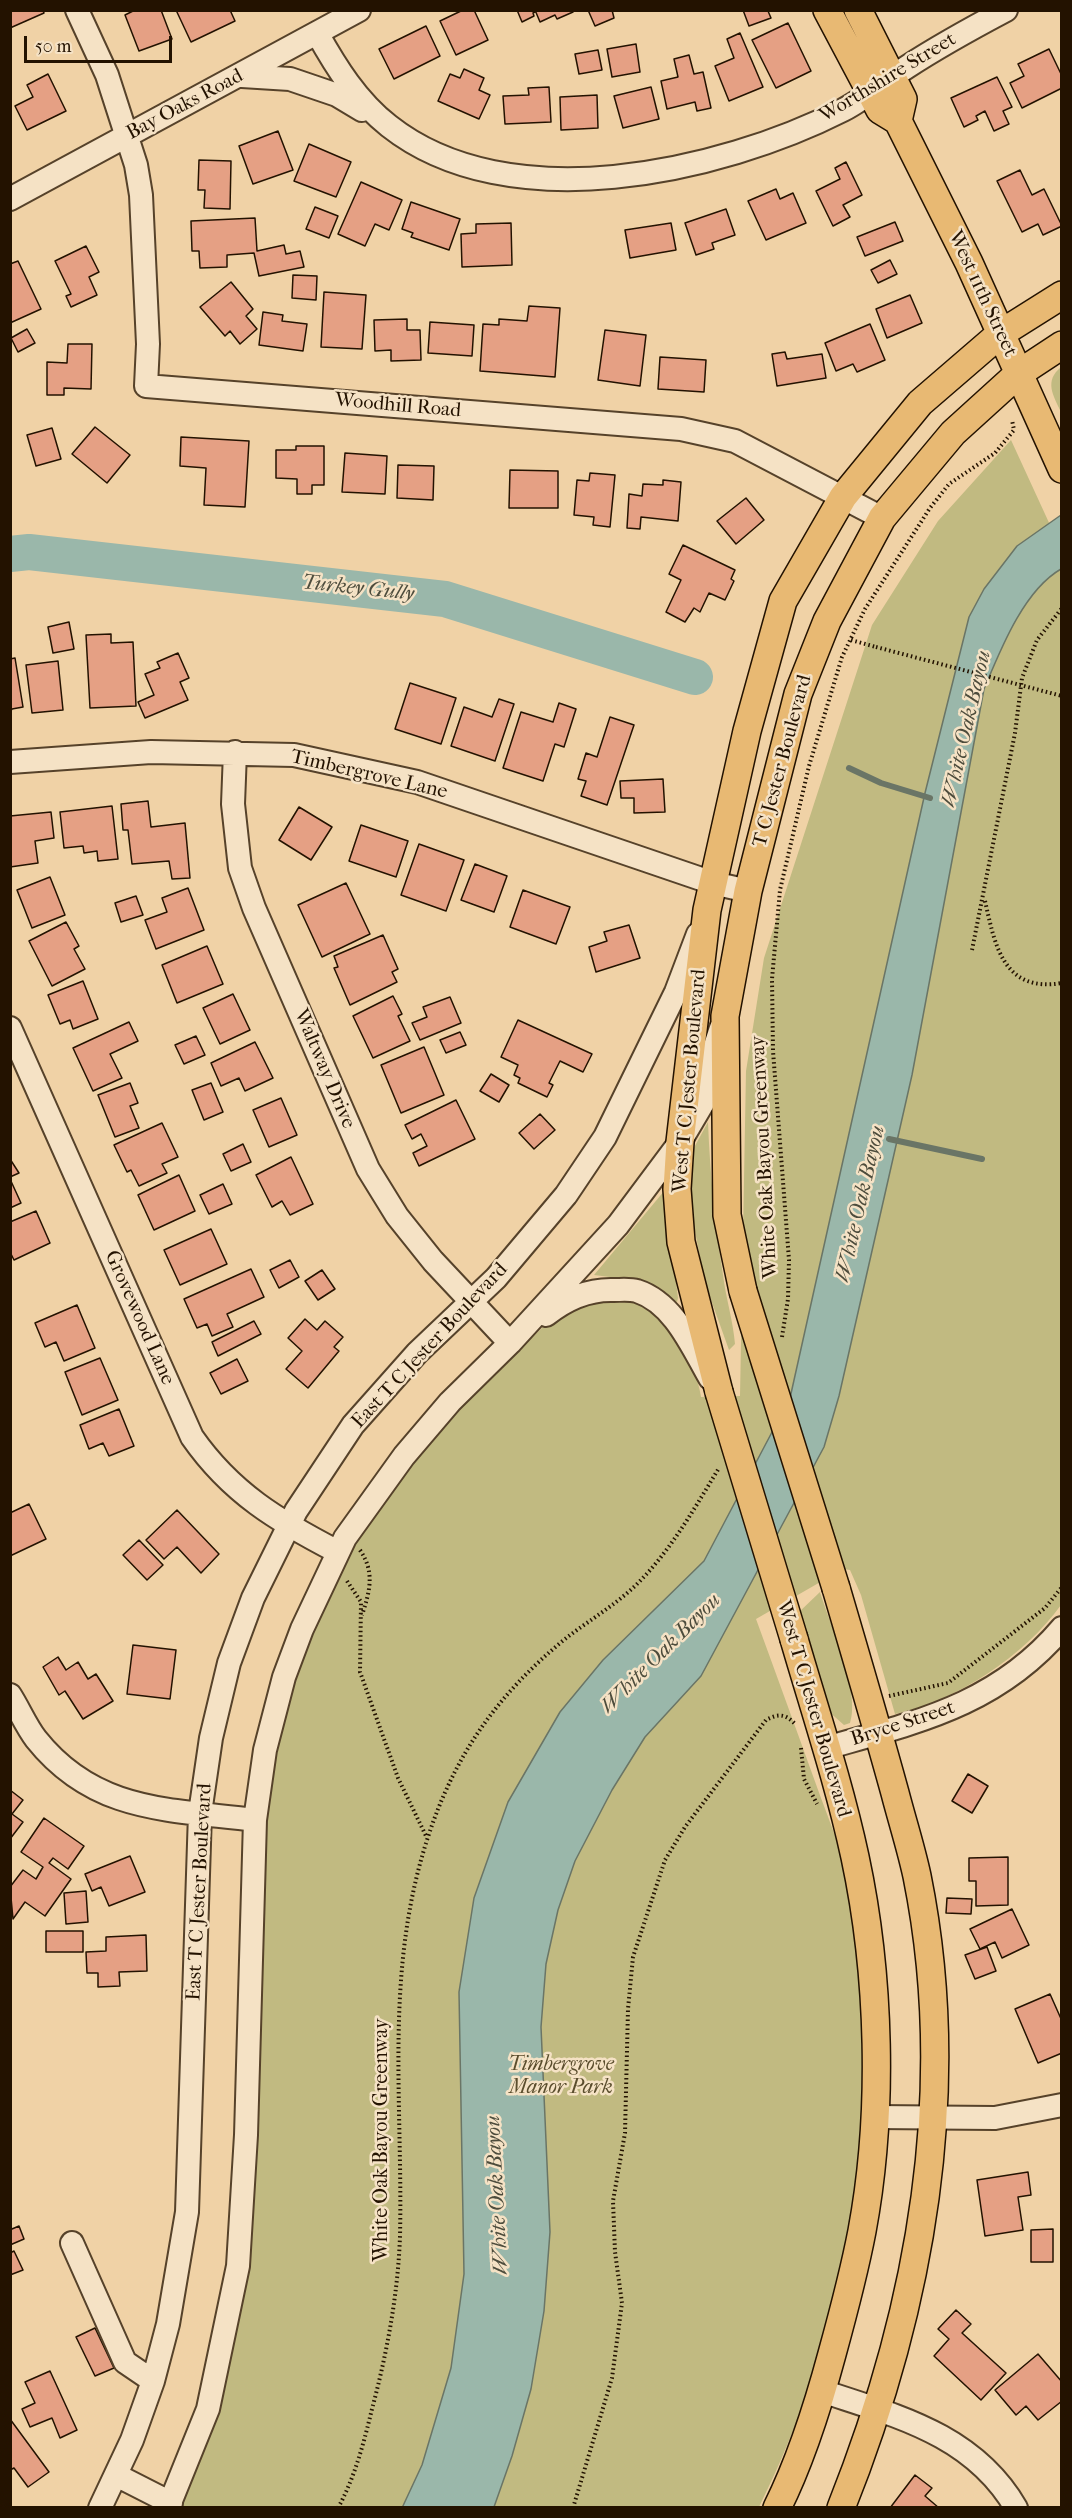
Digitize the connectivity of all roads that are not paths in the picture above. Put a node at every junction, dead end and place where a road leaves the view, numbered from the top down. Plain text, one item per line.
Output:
1 (77, 10) edge
2 (359, 10) edge
3 (827, 10) edge
4 (858, 10) edge
5 (1006, 10) edge
6 (317, 33) junction
7 (242, 76) junction
8 (882, 85) junction
9 (388, 125) junction
10 (128, 136) junction
11 (10, 199) edge
12 (1062, 295) edge
13 (1000, 334) junction
14 (1062, 345) edge
15 (1018, 374) junction
16 (1058, 462) edge
17 (843, 497) junction
18 (882, 518) junction
19 (235, 752) junction
20 (10, 762) edge
21 (713, 883) junction
22 (748, 891) junction
23 (707, 910) junction
24 (725, 1016) junction
25 (10, 1028) edge
26 (680, 1142) junction
27 (472, 1302) junction
28 (510, 1343) junction
29 (719, 1392) junction
30 (288, 1526) junction
31 (347, 1548) junction
32 (1062, 1628) edge
33 (10, 1695) edge
34 (879, 1733) junction
35 (814, 1745) junction
36 (200, 1813) junction
37 (255, 1820) junction
38 (1062, 2105) edge
39 (875, 2116) junction
40 (934, 2117) junction
41 (72, 2243) dead end
42 (153, 2381) junction
43 (822, 2391) junction
44 (877, 2410) junction
45 (116, 2475) junction
46 (169, 2505) edge
47 (100, 2508) edge
48 (777, 2508) edge
49 (841, 2508) edge
50 (1016, 2508) edge

1 - 10 street
2 - 6 street, Bay Oaks Road
3 - 8 main road, West 11th Street
4 - 8 main road, West 11th Street
5 - 8 street, Worthshire Street
6 - 7 street, Bay Oaks Road
6 - 9 street, Worthshire Street
7 - 9 street, Worthshire Street
7 - 10 street, Bay Oaks Road
8 - 9 street, Worthshire Street
8 - 13 main road, West 11th Street
10 - 11 street, Bay Oaks Road
10 - 17 street, Woodhill Road
12 - 13 main road, T C Jester Boulevard
13 - 15 main road, West 11th Street
13 - 17 main road, T C Jester Boulevard
14 - 15 main road, T C Jester Boulevard
15 - 16 main road, West 11th Street
15 - 18 main road, T C Jester Boulevard
17 - 18 street, Woodhill Road
17 - 21 main road, T C Jester Boulevard
18 - 22 main road, T C Jester Boulevard
19 - 20 street, Timbergrove Lane
19 - 21 street, Timbergrove Lane
19 - 27 street, Waltway Drive
21 - 22 street, Timbergrove Lane
21 - 23 main road, T C Jester Boulevard
22 - 24 main road, T C Jester Boulevard
23 - 26 main road, West T C Jester Boulevard
23 - 27 street, East T C Jester Boulevard
24 - 26 street
24 - 34 main road, West T C Jester Boulevard, bridge
25 - 30 street, Grovewood Lane
26 - 28 street
26 - 29 main road, West T C Jester Boulevard
27 - 28 street, Waltway Drive
27 - 30 street, East T C Jester Boulevard
28 - 29 street
28 - 31 street
29 - 35 main road, West T C Jester Boulevard, bridge
30 - 31 street, Grovewood Lane
30 - 36 street, East T C Jester Boulevard
31 - 37 street
32 - 34 street, Bryce Street
33 - 36 street
34 - 35 street, Bryce Street
34 - 40 main road, West T C Jester Boulevard
35 - 39 main road, West T C Jester Boulevard
36 - 37 street
36 - 42 street, East T C Jester Boulevard
37 - 46 street
38 - 40 street
39 - 40 street
39 - 43 main road, West T C Jester Boulevard
40 - 44 main road, West T C Jester Boulevard
41 - 42 street
42 - 45 street, East T C Jester Boulevard
43 - 44 street
43 - 48 main road, West T C Jester Boulevard
44 - 49 main road, West T C Jester Boulevard
44 - 50 street
45 - 46 street
45 - 47 street, East T C Jester Boulevard

